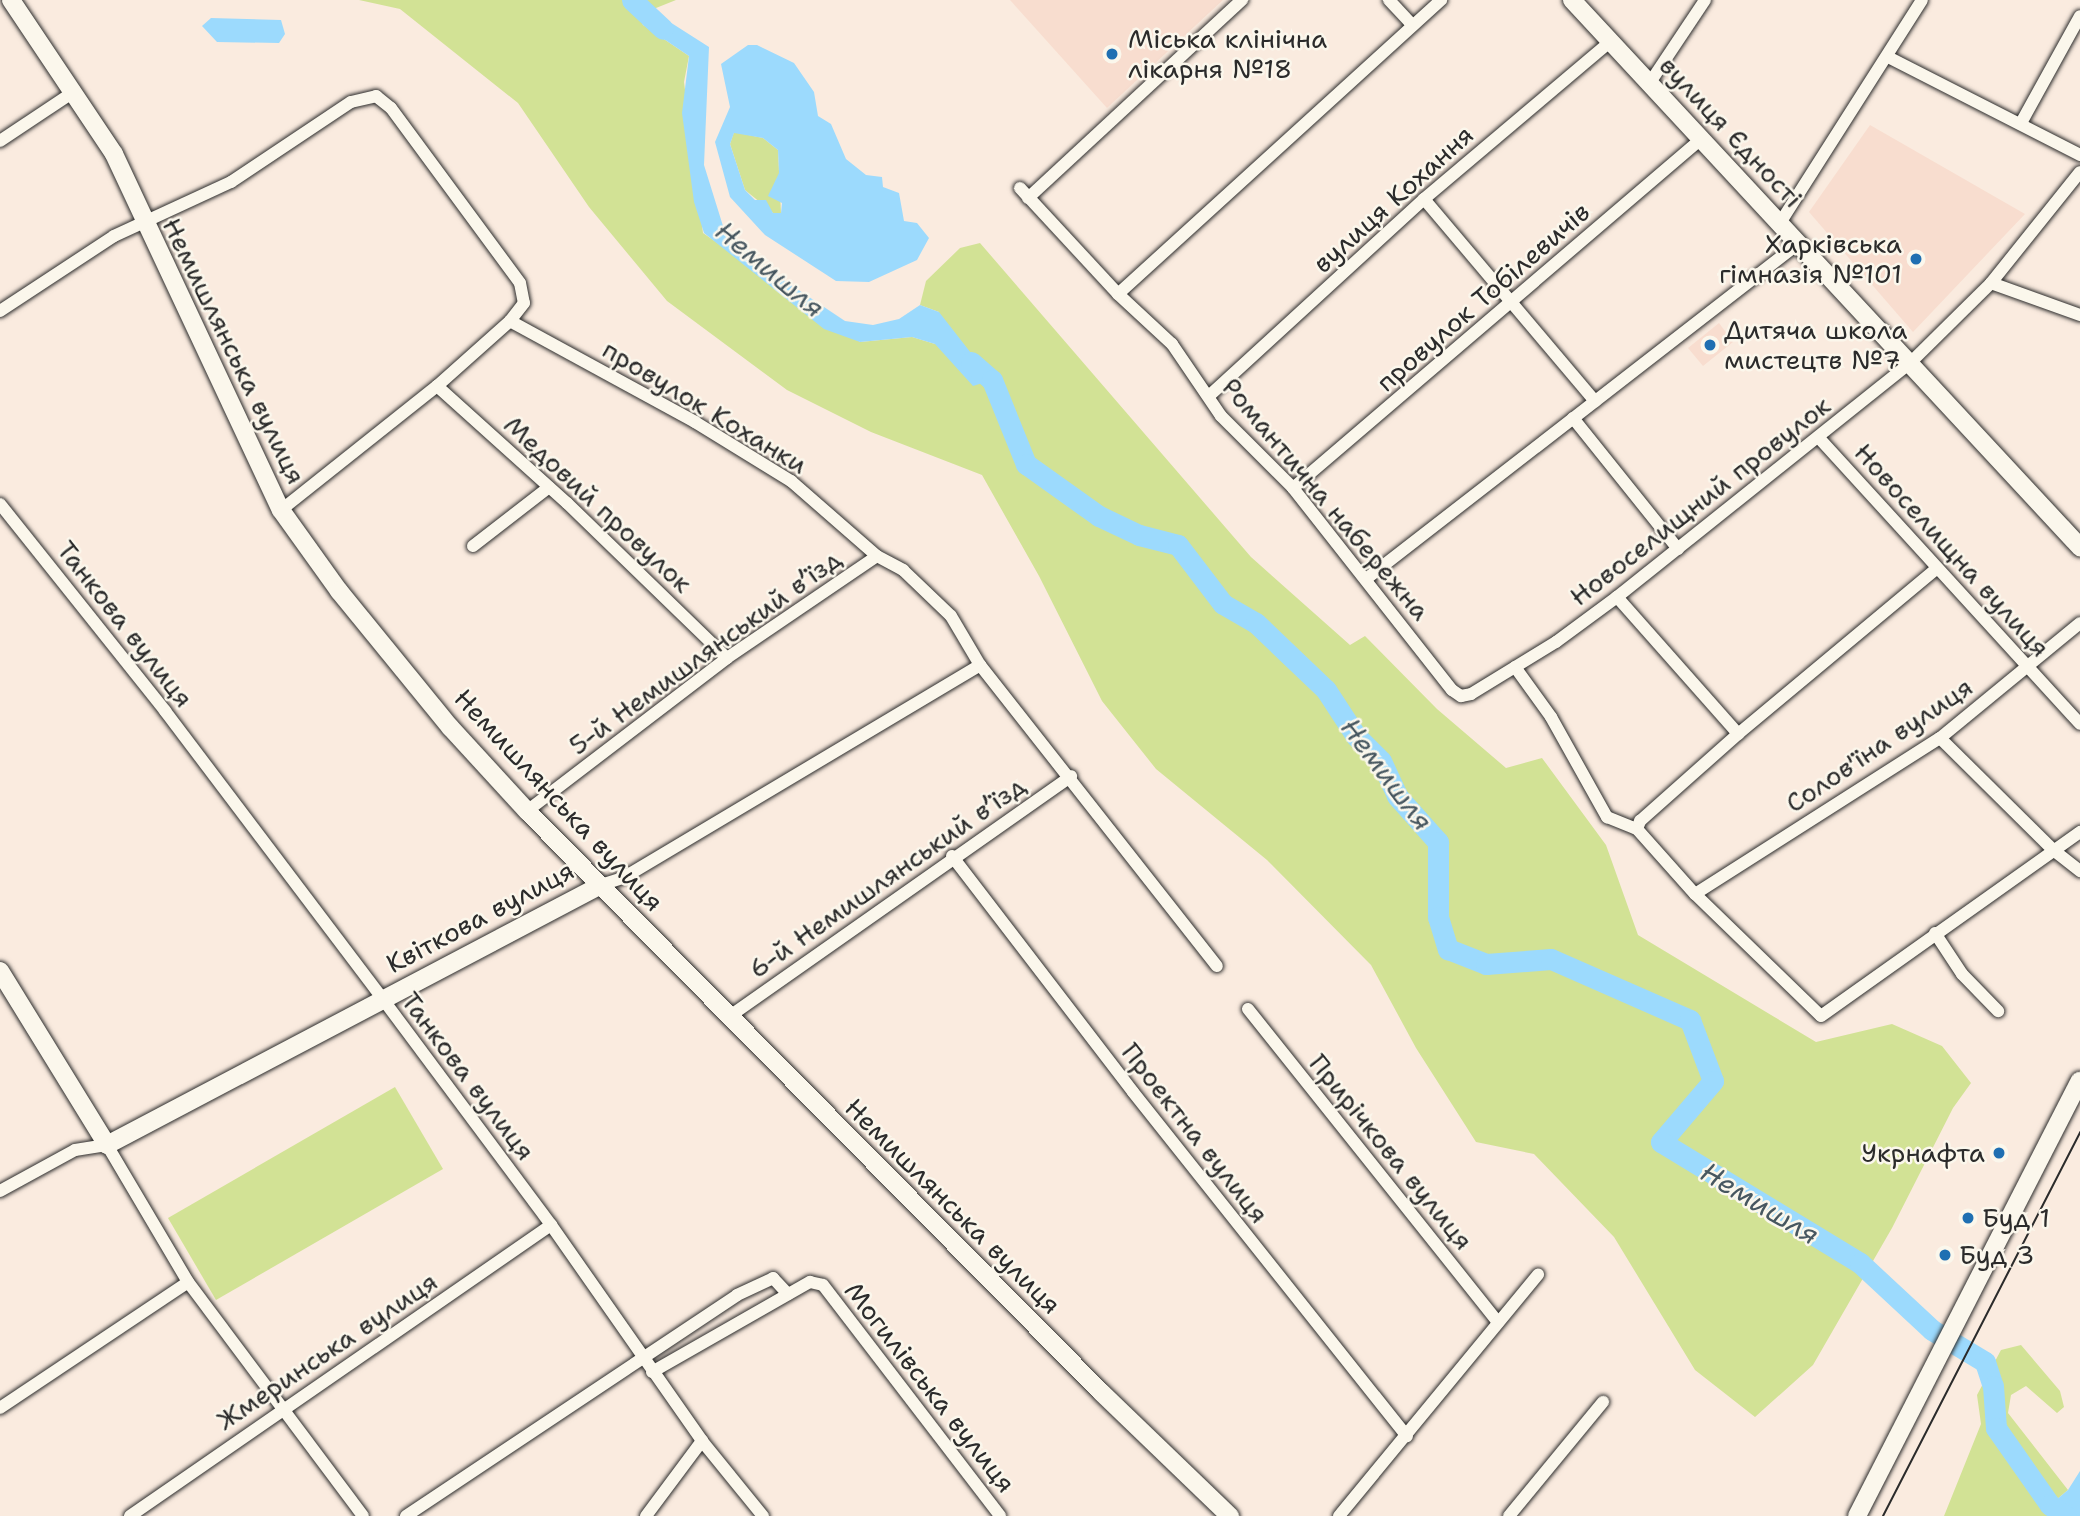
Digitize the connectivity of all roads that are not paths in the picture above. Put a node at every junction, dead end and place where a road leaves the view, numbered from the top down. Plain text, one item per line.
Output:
1 (11, 0) edge
2 (1242, 0) edge
3 (1389, 0) edge
4 (1441, 0) edge
5 (1572, 0) edge
6 (1705, 0) edge
7 (1922, 0) edge
8 (2080, 16) edge
9 (1411, 24) junction
10 (1610, 42) junction
11 (1888, 57) junction
12 (1649, 83) junction
13 (75, 91) junction
14 (2021, 123) junction
15 (1701, 139) junction
16 (0, 141) edge
17 (2080, 155) edge
18 (2080, 172) edge
19 (1424, 199) junction
20 (142, 220) junction
21 (1780, 223) junction
22 (1799, 243) junction
23 (1991, 283) junction
24 (1118, 294) junction
25 (1512, 304) junction
26 (0, 311) edge
27 (2080, 315) edge
28 (510, 321) junction
29 (1909, 364) junction
30 (437, 386) junction
31 (1210, 396) junction
32 (1595, 401) junction
33 (1573, 418) junction
34 (1819, 438) junction
35 (549, 486) junction
36 (1293, 488) junction
37 (0, 504) edge
38 (281, 510) junction
39 (473, 546) dead end
40 (2080, 547) edge
41 (1678, 549) junction
42 (877, 556) junction
43 (1936, 569) junction
44 (1366, 579) junction
45 (1617, 597) junction
46 (2080, 623) edge
47 (727, 658) junction
48 (980, 665) junction
49 (1515, 667) junction
50 (2027, 667) junction
51 (2080, 724) edge
52 (1738, 734) junction
53 (1940, 738) junction
54 (1071, 776) junction
55 (527, 811) junction
56 (1637, 829) junction
57 (2080, 832) edge
58 (2052, 849) junction
59 (952, 856) junction
60 (2080, 871) edge
61 (601, 885) junction
62 (1695, 894) junction
63 (1935, 933) junction
64 (1217, 966) dead end
65 (0, 971) edge
66 (382, 998) junction
67 (1248, 1009) dead end
68 (1998, 1011) dead end
69 (730, 1016) junction
70 (2080, 1081) edge
71 (107, 1145) junction
72 (0, 1191) edge
73 (551, 1225) junction
74 (1538, 1275) dead end
75 (188, 1282) junction
76 (788, 1294) junction
77 (1498, 1322) junction
78 (642, 1356) junction
79 (652, 1372) junction
80 (1602, 1402) dead end
81 (0, 1408) edge
82 (283, 1409) junction
83 (1407, 1436) junction
84 (702, 1441) junction
85 (130, 1516) edge
86 (363, 1516) edge
87 (406, 1516) edge
88 (646, 1516) edge
89 (763, 1516) edge
90 (1000, 1516) edge
91 (1230, 1516) edge
92 (1339, 1516) edge
93 (1509, 1516) edge
94 (1857, 1516) edge

1 - 13 street, Немишлянська вулиця
2 - 24 street, Романтична набережна
3 - 9 street
4 - 9 street
5 - 10 street, вулиця Єдності
6 - 12 street
7 - 11 street
8 - 14 street
9 - 24 street
10 - 12 street, вулиця Єдності
10 - 19 street, вулиця Кохання
11 - 14 street
11 - 21 street
12 - 15 street, вулиця Єдності
13 - 16 street
13 - 20 street, Немишлянська вулиця
14 - 17 street
15 - 21 street, вулиця Єдності
15 - 25 street, провулок Тобілевичів
18 - 23 street, Новоселищний провулок
19 - 25 street
19 - 31 street, вулиця Кохання
20 - 26 street
20 - 28 street
20 - 38 street, Немишлянська вулиця
21 - 22 street, вулиця Єдності
22 - 29 street, вулиця Єдності
22 - 32 street
23 - 27 street
23 - 29 street, Новоселищний провулок
24 - 31 street, Романтична набережна
25 - 32 street
25 - 36 street, провулок Тобілевичів
28 - 30 street
28 - 42 street, провулок Коханки
29 - 34 street, Новоселищний провулок
29 - 40 street, вулиця Єдності
30 - 35 street, Медовий провулок
30 - 38 street
31 - 36 street, Романтична набережна
32 - 33 street
33 - 41 street
33 - 44 street
34 - 41 street, Новоселищний провулок
34 - 43 street, Новоселищна вулиця
35 - 39 street
35 - 47 street, Медовий провулок
36 - 44 street, Романтична набережна
37 - 66 street, Танкова вулиця
38 - 55 street, Немишлянська вулиця
41 - 45 street, Новоселищний провулок
42 - 47 street, 5-й Немишлянський в’їзд
42 - 48 street, провулок Коханки
43 - 50 street, Новоселищна вулиця
43 - 52 street
44 - 49 street, Романтична набережна
45 - 49 street, Новоселищний провулок
45 - 52 street
46 - 50 street, Солов'їна вулиця
47 - 55 street, 5-й Немишлянський в’їзд
48 - 54 street
48 - 61 street, Квіткова вулиця
49 - 56 street
50 - 51 street, Новоселищна вулиця
50 - 53 street, Солов'їна вулиця
52 - 56 street
53 - 58 street
53 - 62 street, Солов'їна вулиця
54 - 59 street, 6-й Немишлянський в’їзд
54 - 64 street
55 - 61 street, Немишлянська вулиця
56 - 62 street
57 - 58 street
58 - 60 street
58 - 63 street
59 - 69 street, 6-й Немишлянський в’їзд
59 - 83 street, Проектна вулиця
61 - 66 street, Квіткова вулиця
61 - 69 street, Немишлянська вулиця
62 - 63 street
63 - 68 street
65 - 71 street
66 - 71 street, Квіткова вулиця
66 - 73 street, Танкова вулиця
67 - 77 street, Прирічкова вулиця
69 - 91 street, Немишлянська вулиця
70 - 94 street
71 - 72 street
71 - 75 street
73 - 78 street, Танкова вулиця
73 - 82 street, Жмеринська вулиця
74 - 77 street
75 - 81 street
75 - 82 street
76 - 78 street
76 - 79 street
76 - 90 street, Могилівська вулиця
77 - 83 street
78 - 79 street, Танкова вулиця
78 - 87 street
79 - 84 street, Танкова вулиця
80 - 93 street
82 - 85 street, Жмеринська вулиця
82 - 86 street
83 - 92 street
84 - 88 street
84 - 89 street, Танкова вулиця

